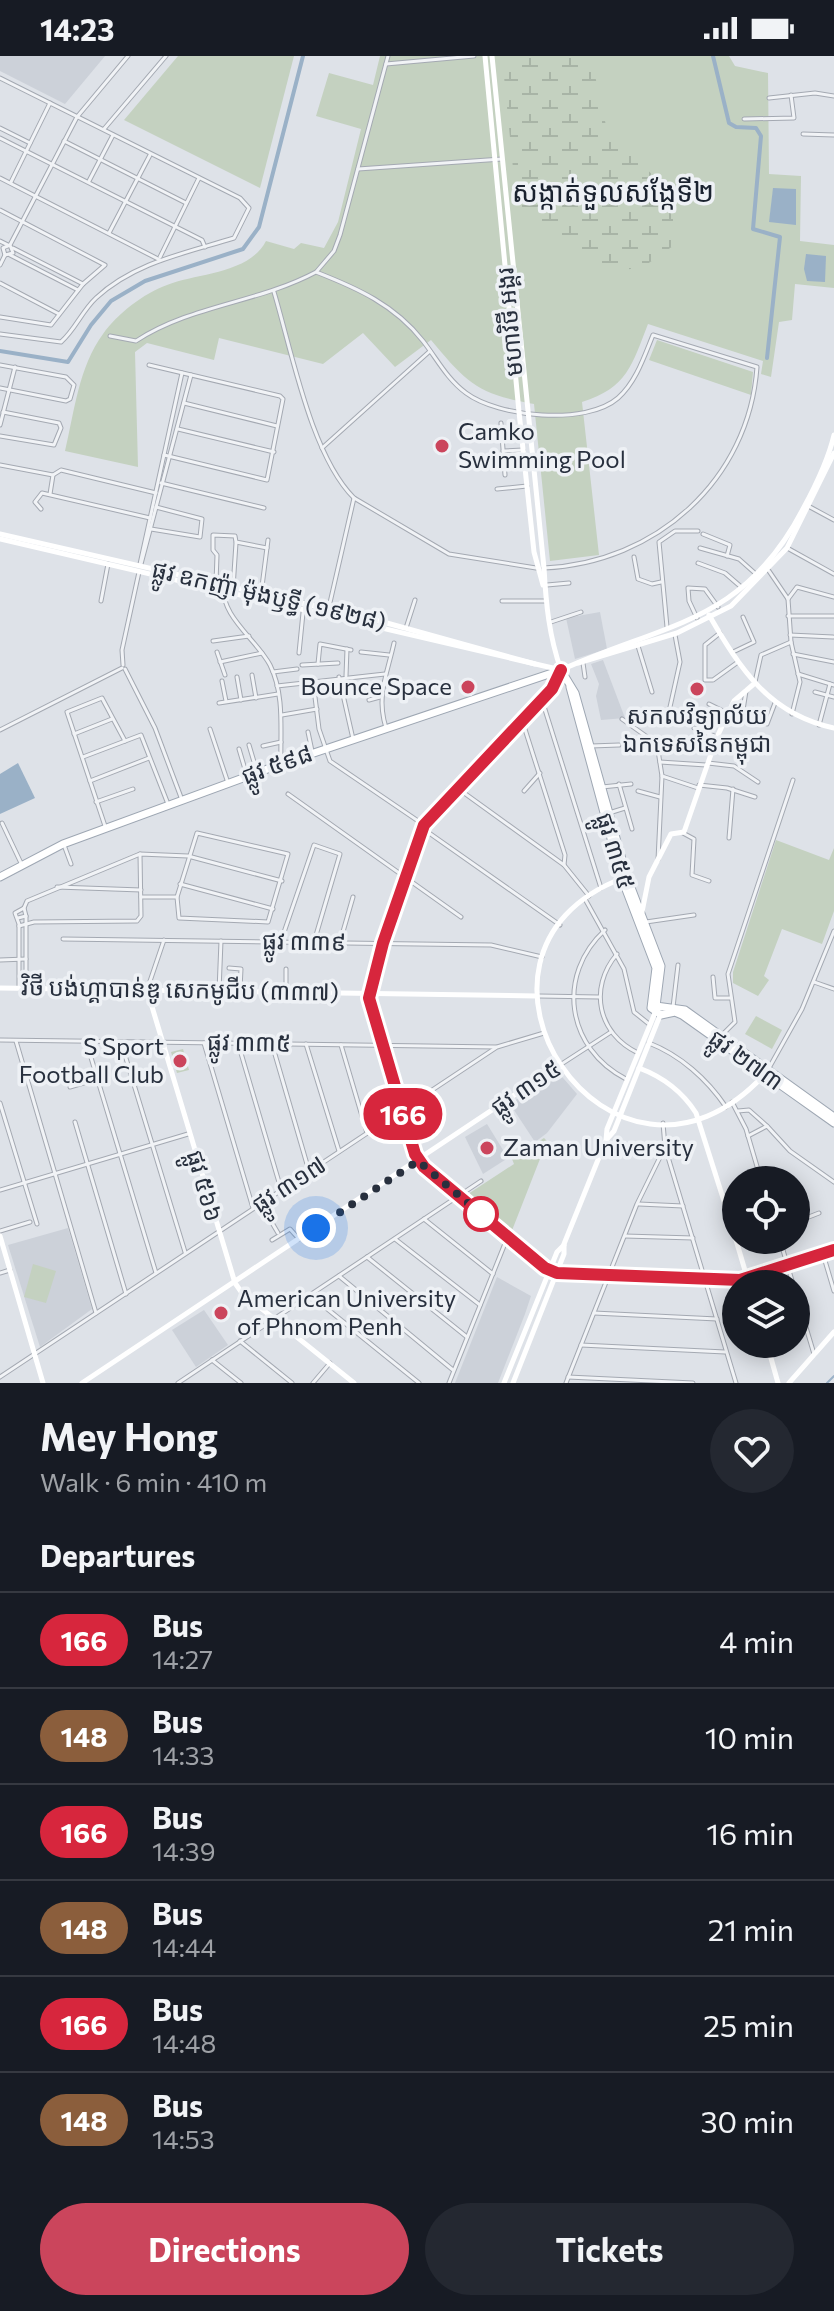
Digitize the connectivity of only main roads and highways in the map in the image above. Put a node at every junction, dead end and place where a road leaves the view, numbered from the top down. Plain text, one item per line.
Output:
1 (561, 670) joint
2 (570, 687) junction
3 (0, 877) edge
4 (625, 878) junction
5 (658, 1011) junction
6 (766, 1072) junction
7 (834, 1120) edge

1 - 2 main road, ផ្លូវ ៣៥៥
1 - 3 main road, ផ្លូវ ៥៩៨
2 - 4 main road, ផ្លូវ ៣៥៥
2 - 4 main road, ផ្លូវ ៣៥៥
4 - 5 main road, ផ្លូវ ៣៥៥
5 - 6 main road, ផ្លូវ ២៧៣
5 - 6 main road, ផ្លូវ ២៧៣
6 - 7 main road, ផ្លូវ ២៧៣

